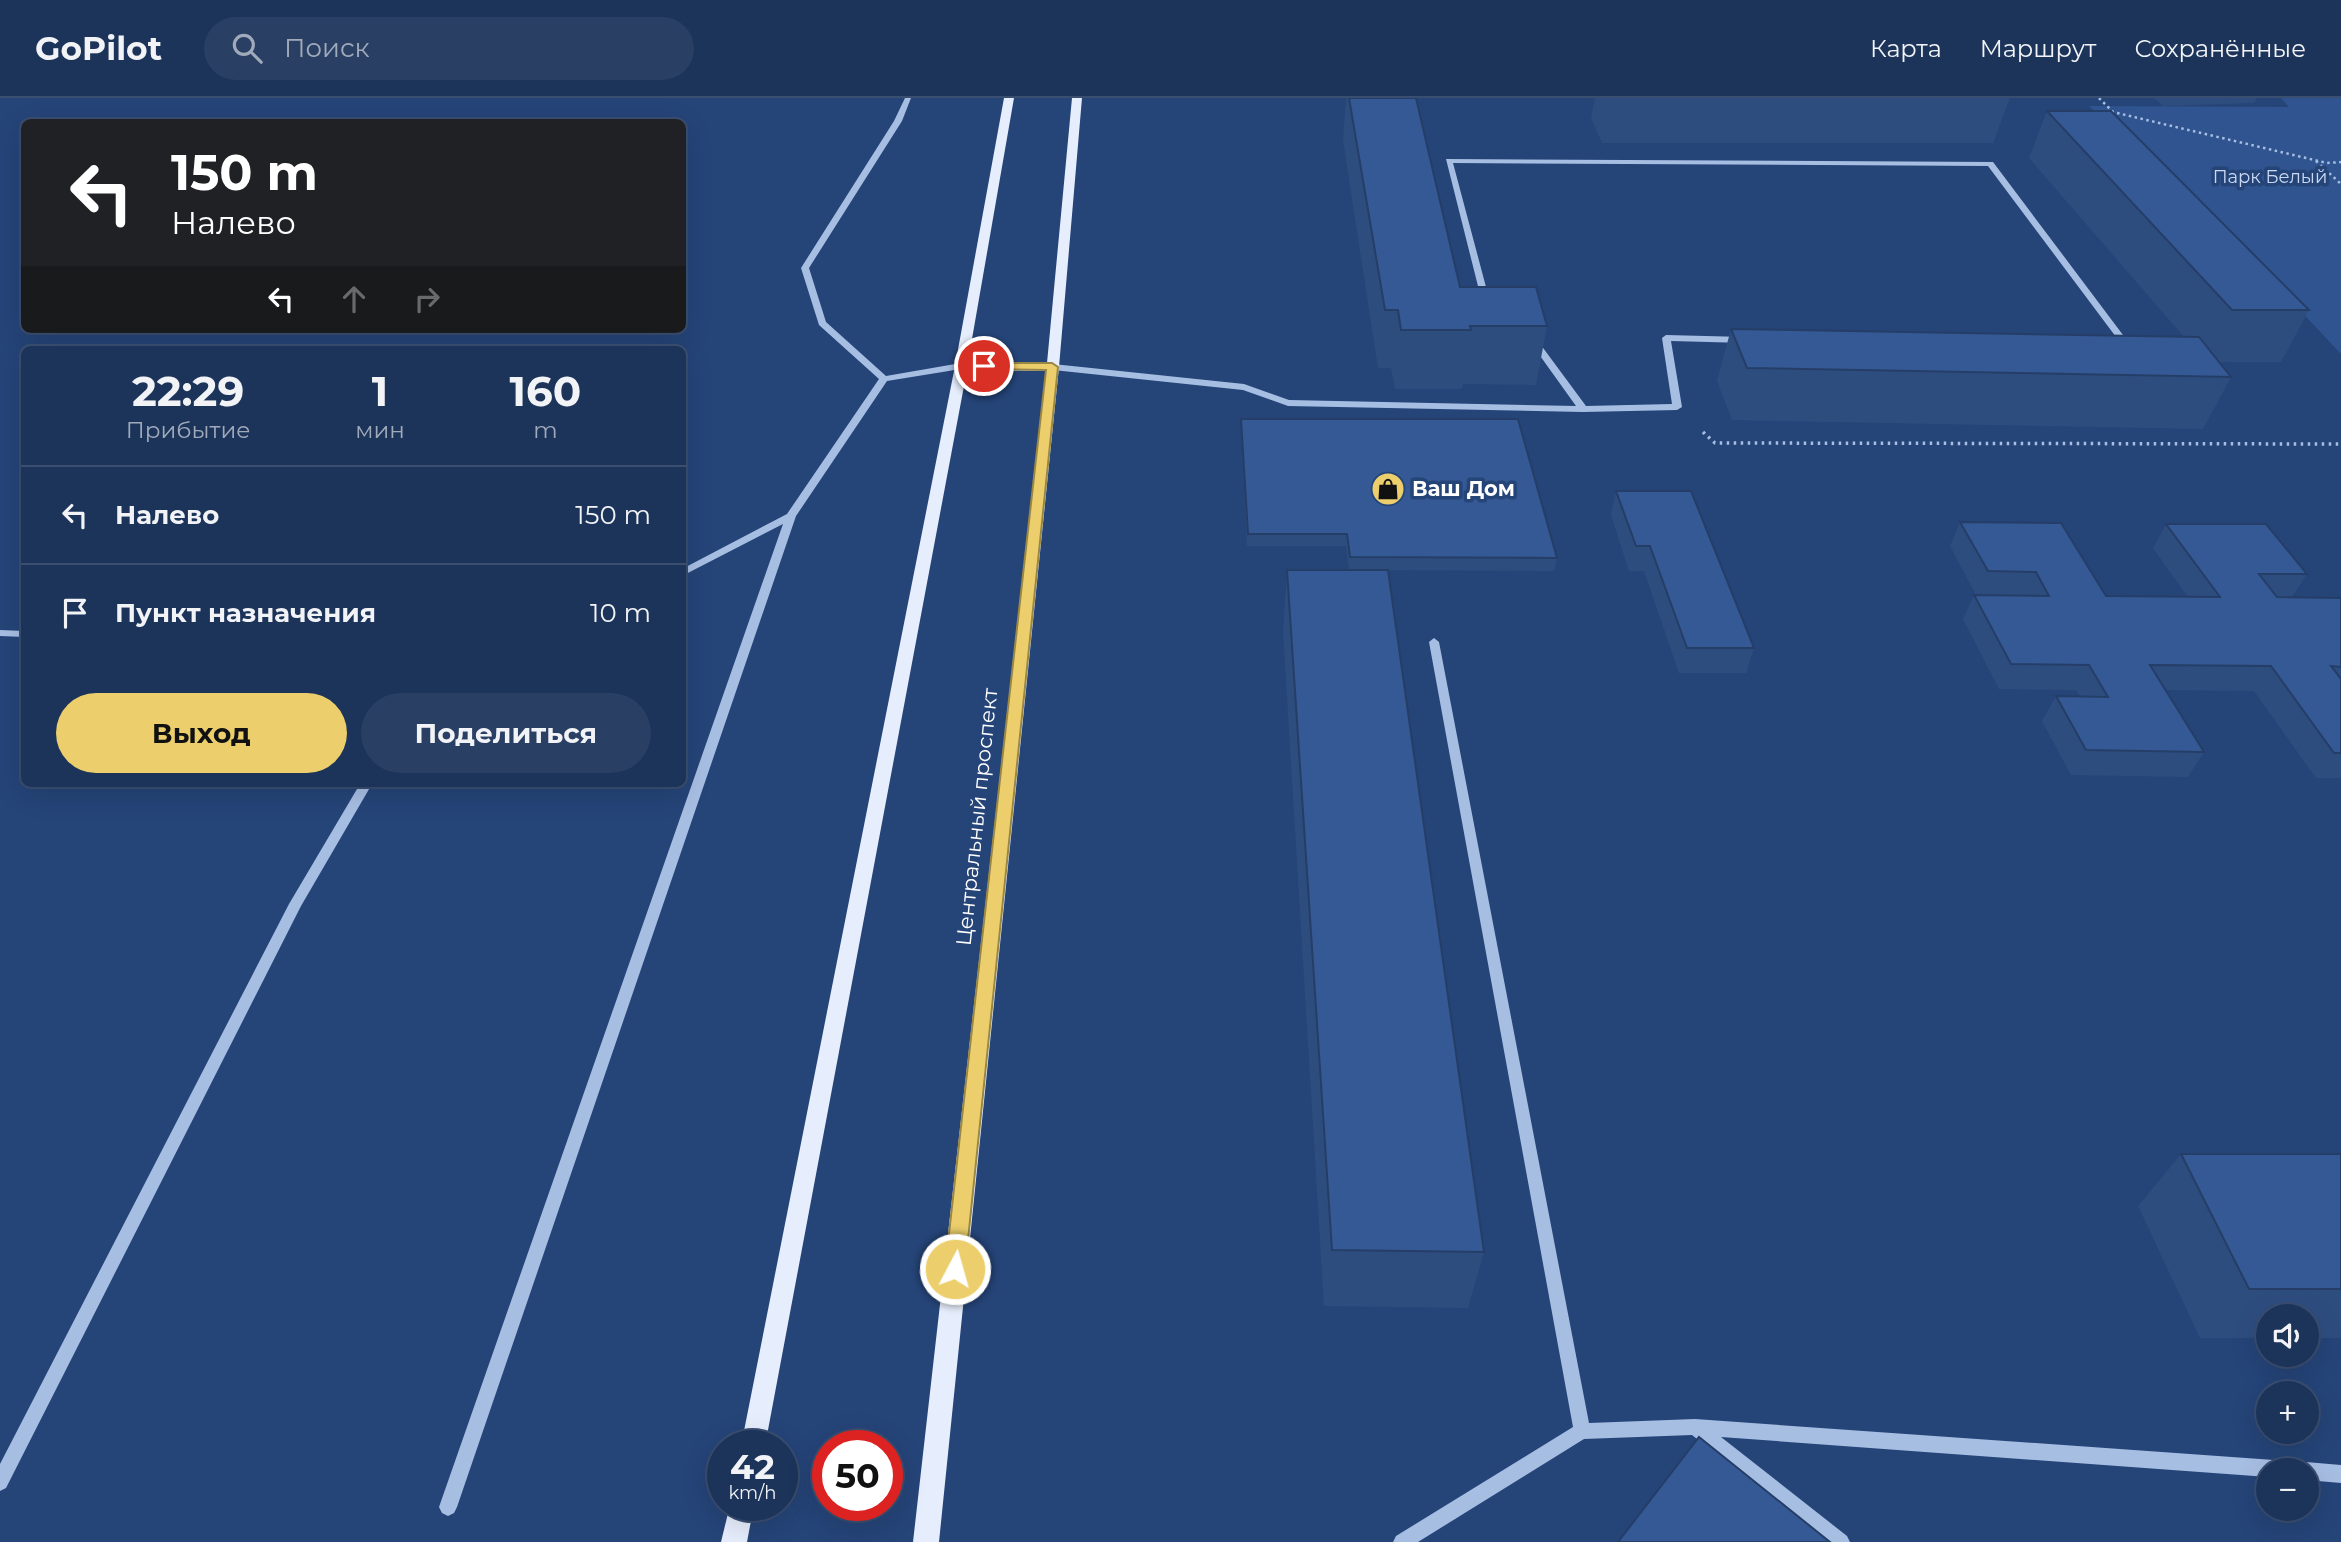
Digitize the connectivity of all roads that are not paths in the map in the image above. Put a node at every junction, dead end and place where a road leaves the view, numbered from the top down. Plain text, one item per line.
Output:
1 (908, 98) edge
2 (1009, 98) edge
3 (1077, 98) edge
4 (1493, 307) edge
5 (1522, 326) edge
6 (1762, 340) edge
7 (2115, 348) edge
8 (961, 366) junction
9 (1052, 367) junction
10 (884, 379) junction
11 (1583, 409) junction
12 (1545, 416) dead end
13 (791, 516) junction
14 (686, 571) edge
15 (0, 633) edge
16 (21, 634) edge
17 (1434, 642) dead end
18 (364, 787) edge
19 (1695, 1427) junction
20 (756, 1430) edge
21 (1582, 1431) junction
22 (2256, 1468) edge
23 (2319, 1472) edge
24 (2341, 1474) edge
25 (0, 1482) edge
26 (448, 1507) dead end
27 (739, 1521) edge
28 (734, 1542) edge
29 (926, 1542) edge
30 (1402, 1542) edge
31 (1841, 1542) edge

1 - 10 lane
2 - 8 main road
3 - 9 main road, Центральный проспект
4 - 7 lane
5 - 11 lane
6 - 11 lane
8 - 9 main road
8 - 10 lane
8 - 20 main road
9 - 11 lane
9 - 29 main road, Центральный проспект
10 - 13 lane
11 - 12 lane
13 - 14 lane
13 - 26 lane
15 - 16 lane
17 - 21 lane
18 - 25 lane
19 - 21 lane
19 - 22 lane
19 - 31 lane
21 - 30 lane
23 - 24 lane
27 - 28 main road

